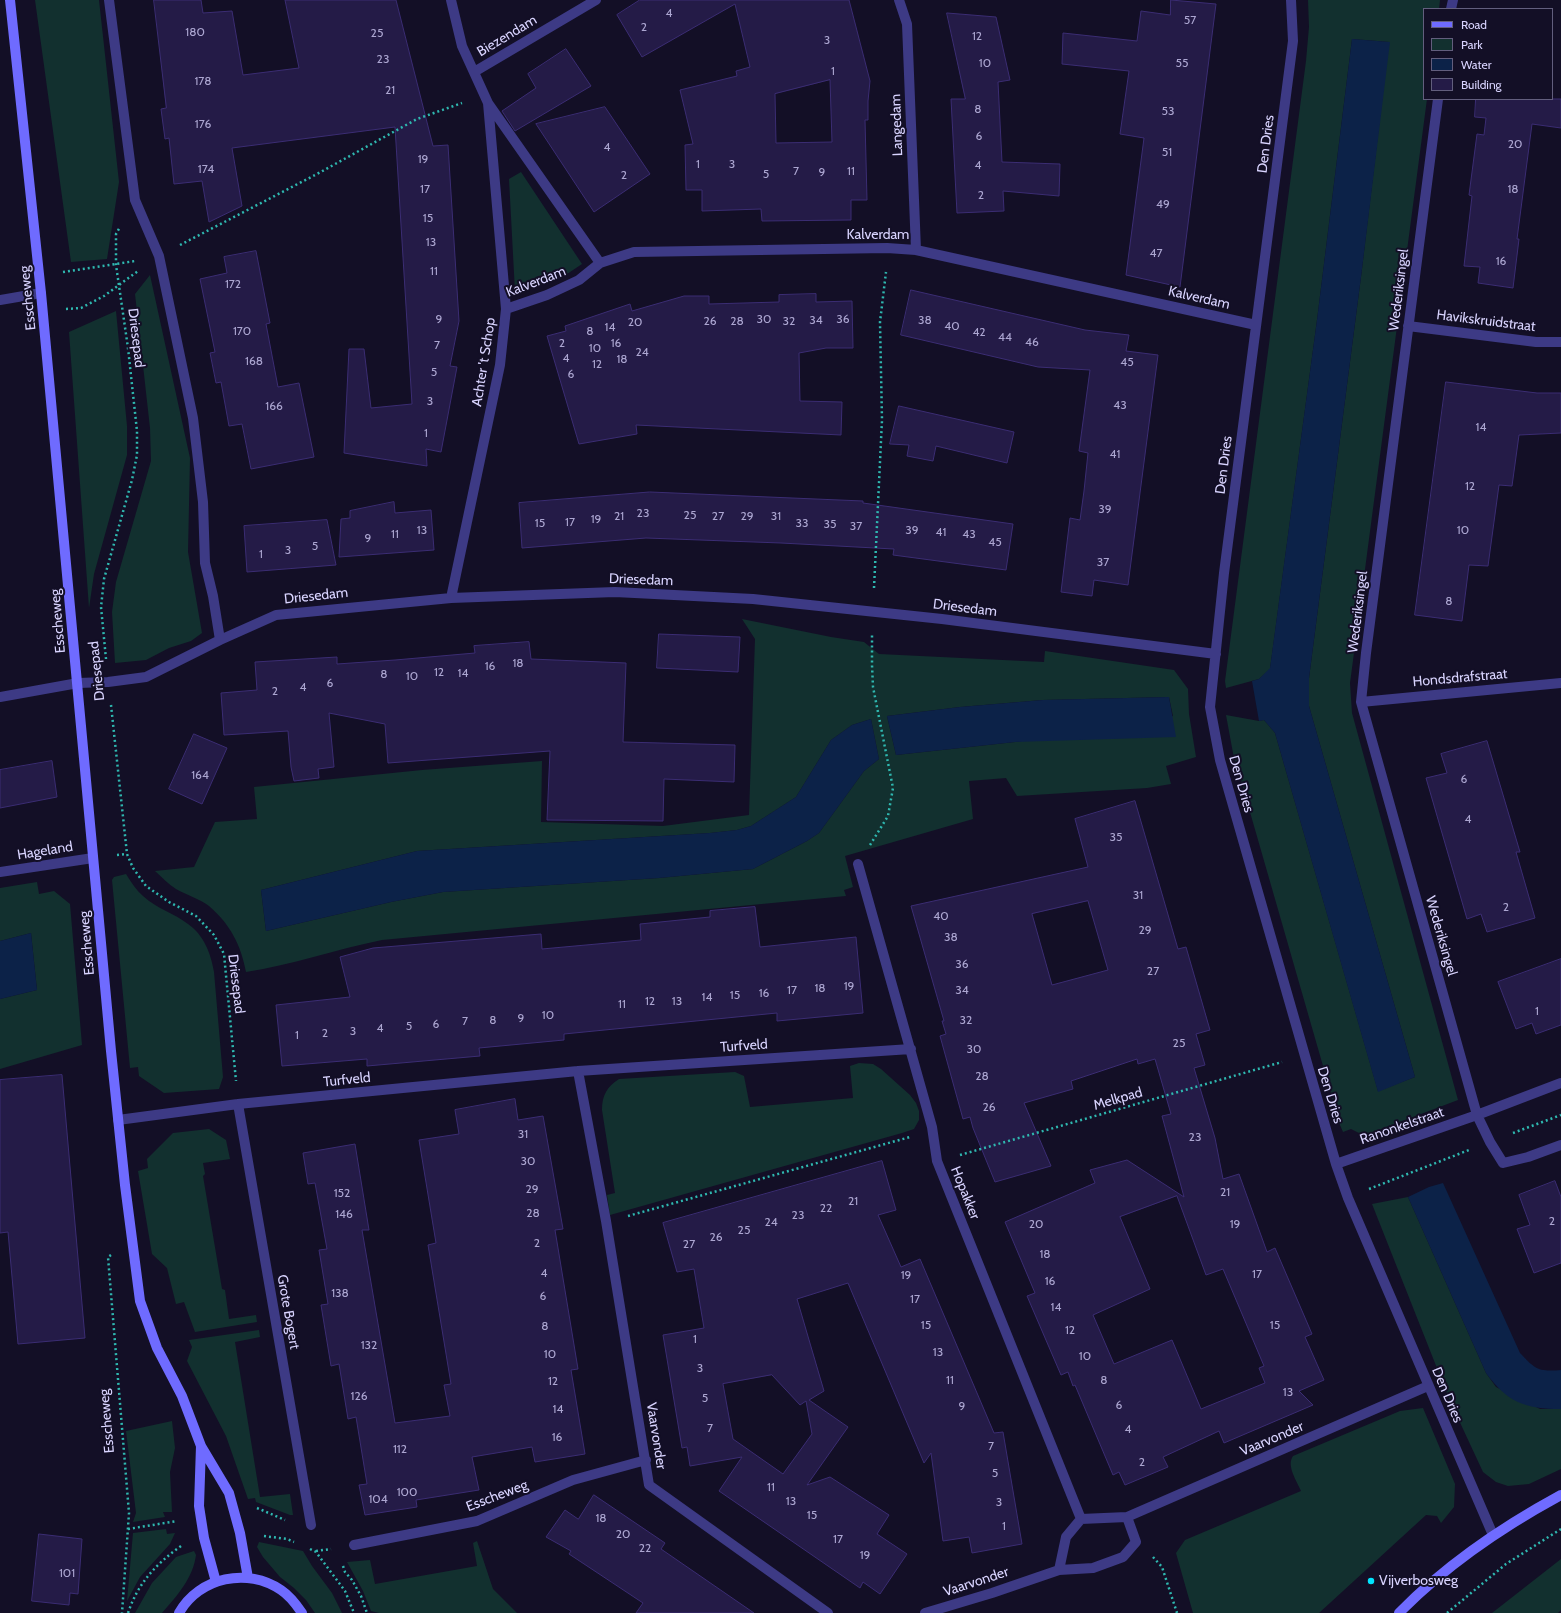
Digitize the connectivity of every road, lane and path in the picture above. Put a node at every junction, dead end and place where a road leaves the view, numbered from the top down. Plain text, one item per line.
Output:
1 (10, 0) edge
2 (109, 0) edge
3 (451, 0) edge
4 (596, 0) edge
5 (899, 0) edge
6 (1291, 0) edge
7 (474, 72) junction
8 (486, 99) junction
9 (1438, 100) edge
10 (135, 200) junction
11 (887, 248) junction
12 (916, 250) junction
13 (159, 256) junction
14 (600, 263) junction
15 (116, 265) junction
16 (119, 284) junction
17 (41, 293) junction
18 (0, 300) edge
19 (506, 309) junction
20 (1256, 325) junction
21 (1408, 326) junction
22 (1561, 342) edge
23 (451, 598) junction
24 (872, 612) junction
25 (220, 640) junction
26 (1216, 654) junction
27 (108, 682) junction
28 (1561, 683) edge
29 (78, 684) junction
30 (0, 697) edge
31 (1361, 702) junction
32 (93, 858) junction
33 (858, 864) joint
34 (0, 872) edge
35 (911, 1049) junction
36 (1304, 1056) junction
37 (578, 1071) junction
38 (1561, 1083) edge
39 (238, 1104) junction
40 (1477, 1115) junction
41 (1561, 1115) edge
42 (118, 1120) junction
43 (932, 1127) junction
44 (1490, 1142) junction
45 (1561, 1145) edge
46 (938, 1161) junction
47 (1336, 1164) junction
48 (1348, 1198) junction
49 (606, 1221) junction
50 (132, 1239) junction
51 (1428, 1386) junction
52 (201, 1446) junction
53 (646, 1460) junction
54 (1561, 1495) edge
55 (1127, 1517) junction
56 (1081, 1519) junction
57 (310, 1525) dead end
58 (1561, 1529) edge
59 (1493, 1535) junction
60 (1136, 1542) junction
61 (354, 1545) dead end
62 (316, 1552) dead end
63 (1059, 1570) junction
64 (248, 1578) junction
65 (216, 1582) junction
66 (122, 1613) edge
67 (179, 1613) edge
68 (302, 1613) edge
69 (354, 1613) edge
70 (828, 1613) edge
71 (924, 1613) edge
72 (1177, 1613) edge
73 (1399, 1613) edge
74 (1448, 1613) edge

1 - 17 street, Esscheweg
2 - 10 street
3 - 7 street, Achter 't Schop
4 - 7 street, Biezendam
5 - 12 street, Langedam
6 - 20 street, Den Dries
7 - 8 street, Achter 't Schop
8 - 13 path
8 - 14 street, Achter 't Schop
8 - 19 street, Achter 't Schop
9 - 21 street, Wederiksingel
10 - 13 street
10 - 15 path, Driesepad
11 - 12 street, Kalverdam
11 - 14 street, Kalverdam
11 - 24 path
12 - 20 street, Kalverdam
13 - 15 path
13 - 16 path
13 - 25 street
14 - 19 street, Kalverdam
15 - 16 path, Driesepad
15 - 17 path
16 - 17 path
16 - 27 path, Driesepad
17 - 18 street
17 - 29 street, Esscheweg
19 - 23 street, Achter 't Schop
20 - 26 street, Den Dries
21 - 22 street, Havikskruidstraat
21 - 31 street, Wederiksingel
23 - 24 street, Driesedam
23 - 25 street, Driesedam
24 - 26 street, Driesedam
24 - 33 path
25 - 27 street, Driesedam
26 - 36 street, Den Dries
27 - 29 street, Driesedam
27 - 39 path, Driesepad
28 - 31 street, Hondsdrafstraat
29 - 30 street, Driesedam
29 - 32 street, Esscheweg
31 - 40 street, Wederiksingel
32 - 34 street, Hageland
32 - 42 street, Esscheweg
33 - 35 street, Hopakker
35 - 37 street, Turfveld
35 - 43 street, Hopakker
36 - 46 path, Melkpad
36 - 47 street, Den Dries
37 - 39 street, Turfveld
37 - 49 street
38 - 40 street, Ranonkelstraat
39 - 42 street, Turfveld
39 - 57 street, Grote Bogert
40 - 44 street
40 - 47 street, Ranonkelstraat
41 - 44 path
42 - 50 street, Esscheweg
43 - 46 street, Hopakker
43 - 49 path
44 - 45 street
44 - 48 path
46 - 56 street, Hopakker
47 - 48 street, Den Dries
48 - 51 street, Den Dries
49 - 53 street, Vaarvonder
50 - 52 street, Esscheweg
50 - 66 path, Esscheweg
51 - 55 street, Vaarvonder
51 - 59 street, Den Dries
52 - 64 street, Esscheweg
52 - 65 street, Esscheweg
53 - 61 street, Esscheweg
53 - 70 street, Vaarvonder
54 - 59 street
55 - 56 street, Vaarvonder
55 - 60 street
56 - 63 street
58 - 74 path
59 - 73 street
60 - 63 street, Vaarvonder
60 - 72 path
62 - 69 path
63 - 71 street, Vaarvonder
64 - 65 street
64 - 68 street
65 - 67 street

